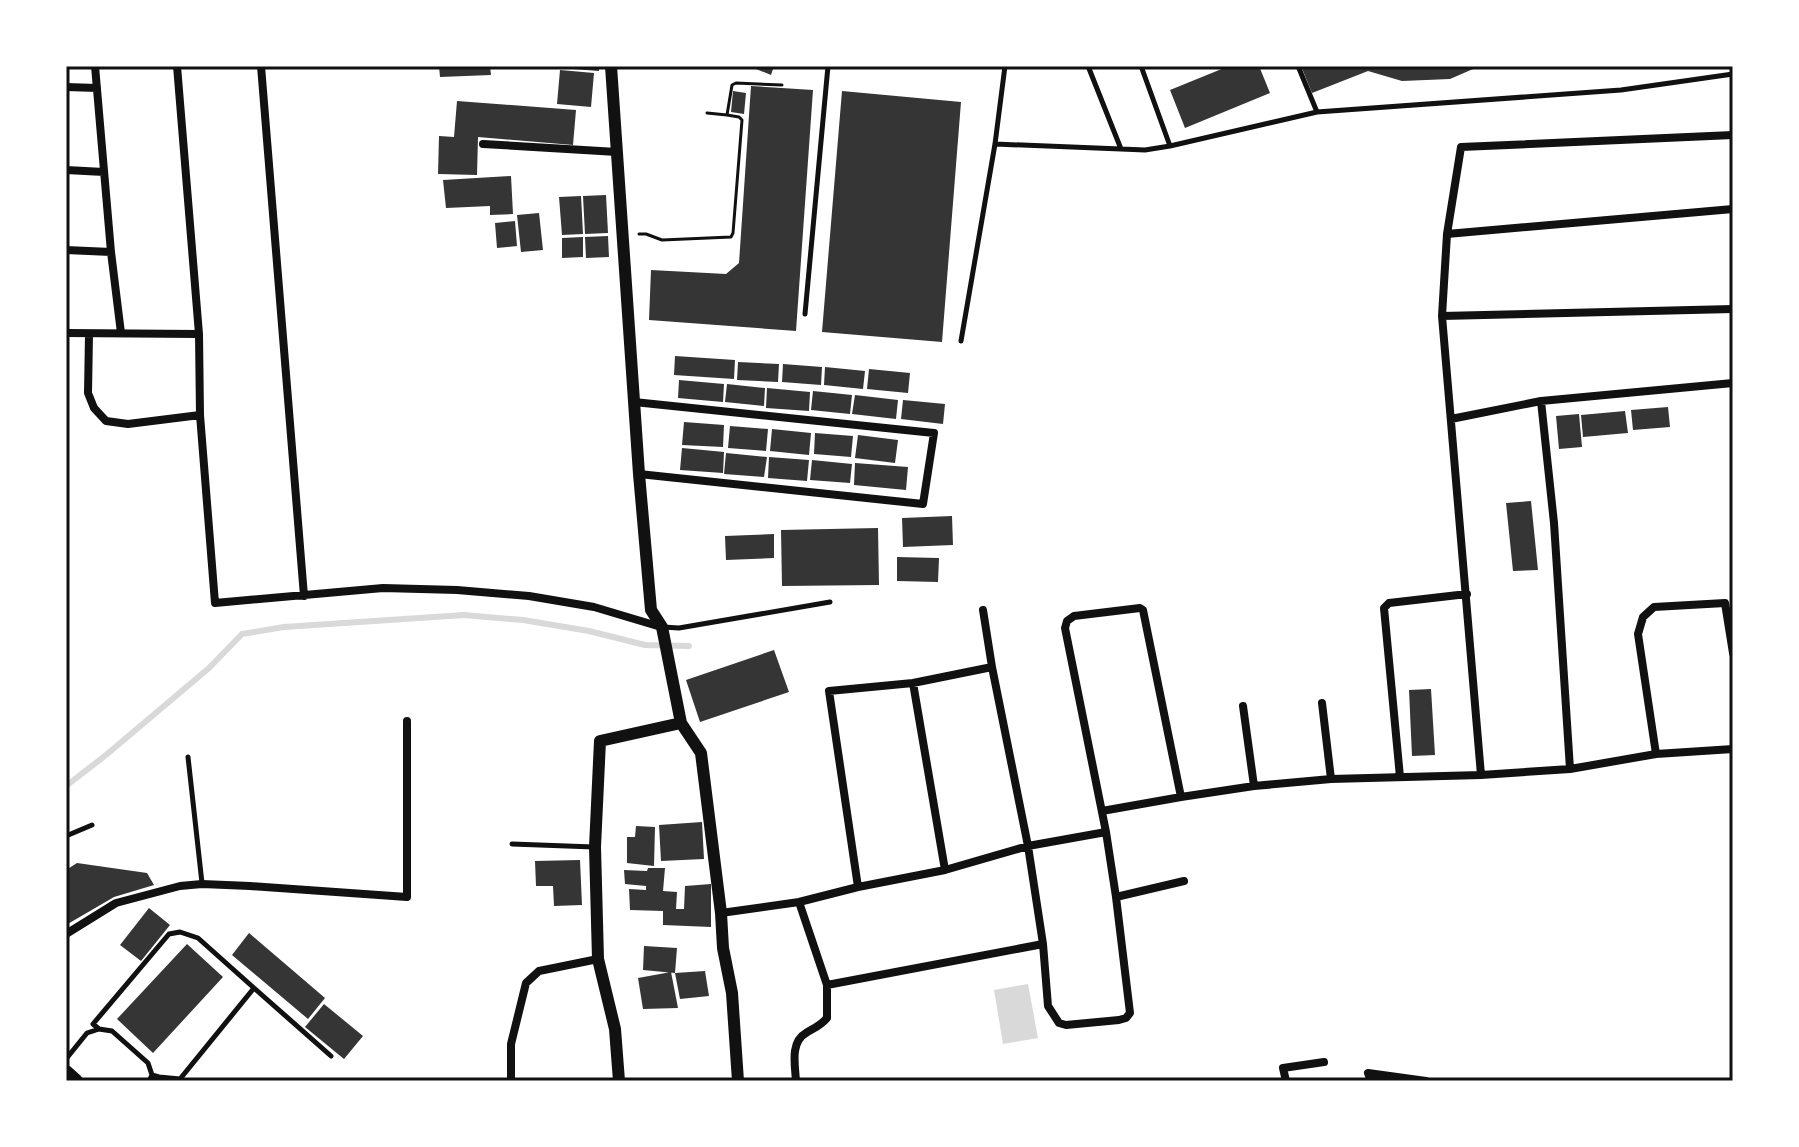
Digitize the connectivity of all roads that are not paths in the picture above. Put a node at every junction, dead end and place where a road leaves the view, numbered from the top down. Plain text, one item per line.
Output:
1 (95, 66) edge
2 (177, 66) edge
3 (261, 66) edge
4 (611, 66) edge
5 (828, 66) edge
6 (1005, 66) edge
7 (1088, 66) edge
8 (1141, 66) edge
9 (1298, 66) edge
10 (1733, 74) edge
11 (66, 87) edge
12 (97, 88) junction
13 (1317, 112) junction
14 (1733, 135) edge
15 (483, 144) dead end
16 (995, 144) junction
17 (1170, 146) junction
18 (1121, 149) junction
19 (617, 152) junction
20 (66, 170) edge
21 (104, 172) junction
22 (1733, 209) edge
23 (1447, 234) junction
24 (66, 250) edge
25 (111, 252) junction
26 (1733, 309) edge
27 (805, 314) dead end
28 (1442, 316) junction
29 (66, 333) edge
30 (121, 333) junction
31 (89, 334) junction
32 (199, 334) junction
33 (961, 341) dead end
34 (1733, 383) edge
35 (1541, 401) junction
36 (634, 402) junction
37 (200, 415) junction
38 (1451, 419) junction
39 (639, 474) junction
40 (1467, 594) junction
41 (304, 596) junction
42 (830, 602) dead end
43 (983, 610) dead end
44 (662, 631) junction
45 (1733, 653) edge
46 (992, 667) junction
47 (913, 683) junction
48 (1322, 703) dead end
49 (1243, 706) dead end
50 (407, 721) dead end
51 (681, 723) junction
52 (1733, 749) edge
53 (1656, 754) junction
54 (188, 757) dead end
55 (1570, 769) junction
56 (1481, 775) junction
57 (1400, 777) junction
58 (1331, 779) junction
59 (1254, 786) junction
60 (1181, 797) junction
61 (1102, 811) junction
62 (92, 825) dead end
63 (1106, 832) junction
64 (66, 836) edge
65 (512, 844) dead end
66 (1028, 846) junction
67 (595, 847) junction
68 (945, 870) junction
69 (1184, 881) dead end
70 (202, 884) junction
71 (858, 887) junction
72 (1116, 897) junction
73 (799, 902) junction
74 (721, 913) junction
75 (66, 934) edge
76 (1043, 944) junction
77 (598, 959) junction
78 (827, 985) junction
79 (254, 988) junction
80 (99, 1029) junction
81 (331, 1056) dead end
82 (66, 1059) edge
83 (1324, 1062) dead end
84 (66, 1072) edge
85 (151, 1078) edge
86 (76, 1081) edge
87 (511, 1081) edge
88 (619, 1081) edge
89 (738, 1081) edge
90 (796, 1081) edge
91 (1286, 1081) edge
92 (1371, 1081) edge
93 (1426, 1081) edge

1 - 12 street
2 - 32 street
3 - 41 street
4 - 19 street
5 - 27 lane
6 - 16 lane
7 - 18 lane
8 - 17 lane
9 - 13 lane
10 - 13 lane
11 - 12 street
12 - 21 street
13 - 17 lane
14 - 23 street
15 - 19 street
16 - 18 lane
16 - 33 lane
17 - 18 lane
19 - 36 street
20 - 21 street
21 - 25 street
22 - 23 street
23 - 28 street
24 - 25 street
25 - 30 street
26 - 28 street
28 - 38 street
29 - 31 street
30 - 31 street
30 - 32 street
31 - 37 street
32 - 37 street
34 - 35 street
35 - 38 street
35 - 55 street
36 - 39 street
36 - 39 street
37 - 41 street
38 - 40 street
39 - 44 street
40 - 56 street
40 - 57 street
41 - 44 street
42 - 44 lane
43 - 46 street
44 - 51 street
45 - 53 street
46 - 47 street
46 - 66 street
47 - 68 street
47 - 71 street
48 - 58 street
49 - 59 street
50 - 70 street
51 - 67 street
51 - 74 street
52 - 53 street
53 - 55 street
54 - 70 lane
55 - 56 street
56 - 57 street
57 - 58 street
58 - 59 street
59 - 60 street
60 - 61 street
60 - 61 street
61 - 63 street
62 - 64 lane
63 - 66 street
63 - 72 street
65 - 67 lane
66 - 68 street
66 - 76 street
67 - 77 street
68 - 71 street
69 - 72 street
70 - 75 street
71 - 73 street
72 - 76 street
73 - 74 street
73 - 78 street
74 - 89 street
76 - 78 street
77 - 87 street
77 - 88 street
78 - 90 street
79 - 80 lane
79 - 81 lane
79 - 85 lane
80 - 82 lane
80 - 85 lane
83 - 91 street
84 - 86 main road
92 - 93 street

